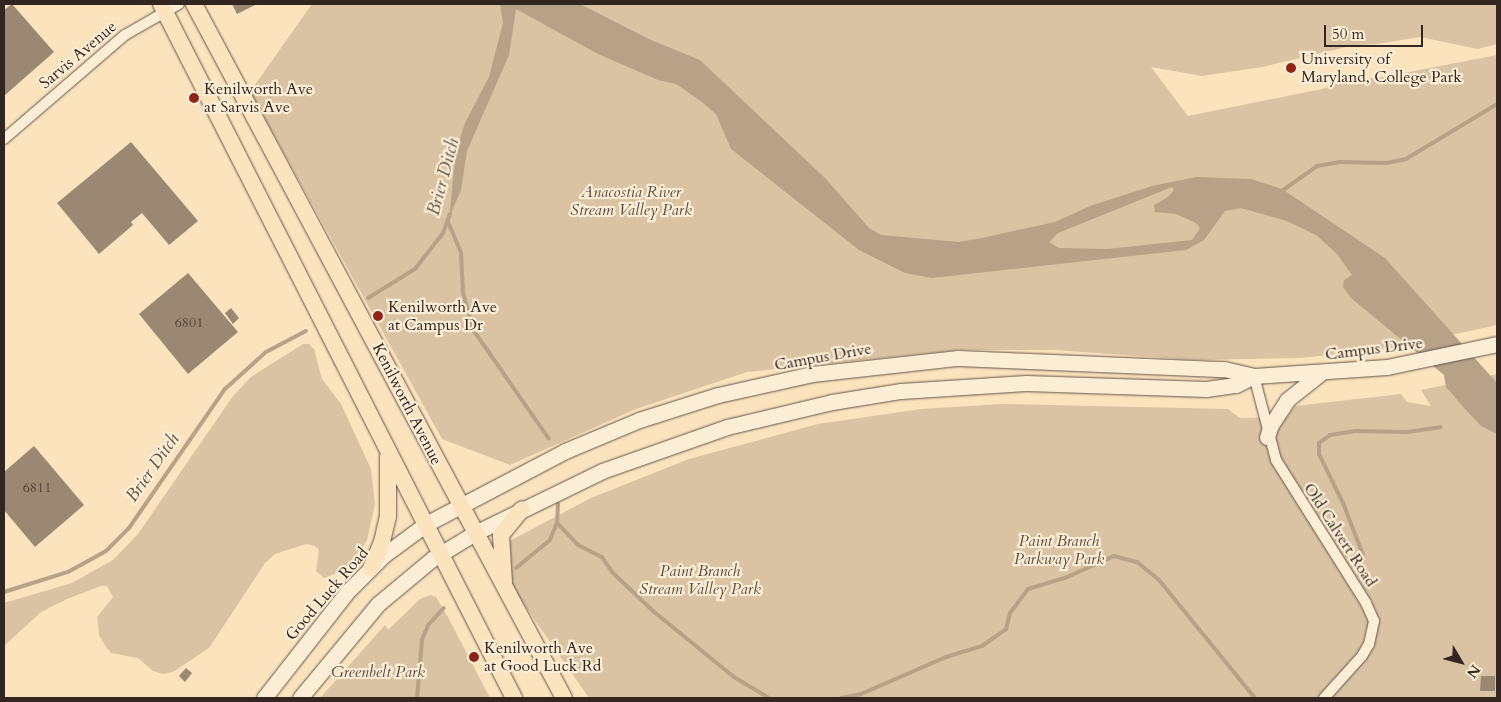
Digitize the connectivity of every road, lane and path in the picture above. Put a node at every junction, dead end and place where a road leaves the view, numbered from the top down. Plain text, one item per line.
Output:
1 (194, 4) edge
2 (168, 6) edge
3 (4, 139) edge
4 (1494, 344) edge
5 (1321, 373) junction
6 (1254, 376) junction
7 (1267, 437) junction
8 (388, 450) junction
9 (459, 504) junction
10 (522, 509) junction
11 (426, 524) junction
12 (475, 534) junction
13 (441, 554) junction
14 (371, 568) junction
15 (504, 589) junction
16 (264, 698) edge
17 (300, 698) edge
18 (514, 698) edge
19 (564, 698) edge
20 (1324, 698) edge

1 - 9 main road, Kenilworth Avenue
2 - 3 street, Sarvis Avenue
2 - 8 main road
4 - 5 main road, Campus Drive
5 - 6 main road, Campus Drive
5 - 7 main road
6 - 7 street, Old Calvert Road
6 - 9 main road, Campus Drive
6 - 10 main road, Campus Drive
7 - 20 street, Old Calvert Road
8 - 11 main road
8 - 14 main road
9 - 11 main road, Campus Drive
9 - 12 main road, Kenilworth Avenue
10 - 12 main road, Campus Drive
10 - 15 main road
11 - 13 main road
11 - 14 main road, Good Luck Road
12 - 13 main road, Campus Drive
12 - 15 main road, Kenilworth Avenue
13 - 17 main road
13 - 18 main road
14 - 16 main road, Good Luck Road
15 - 19 main road, Kenilworth Avenue

